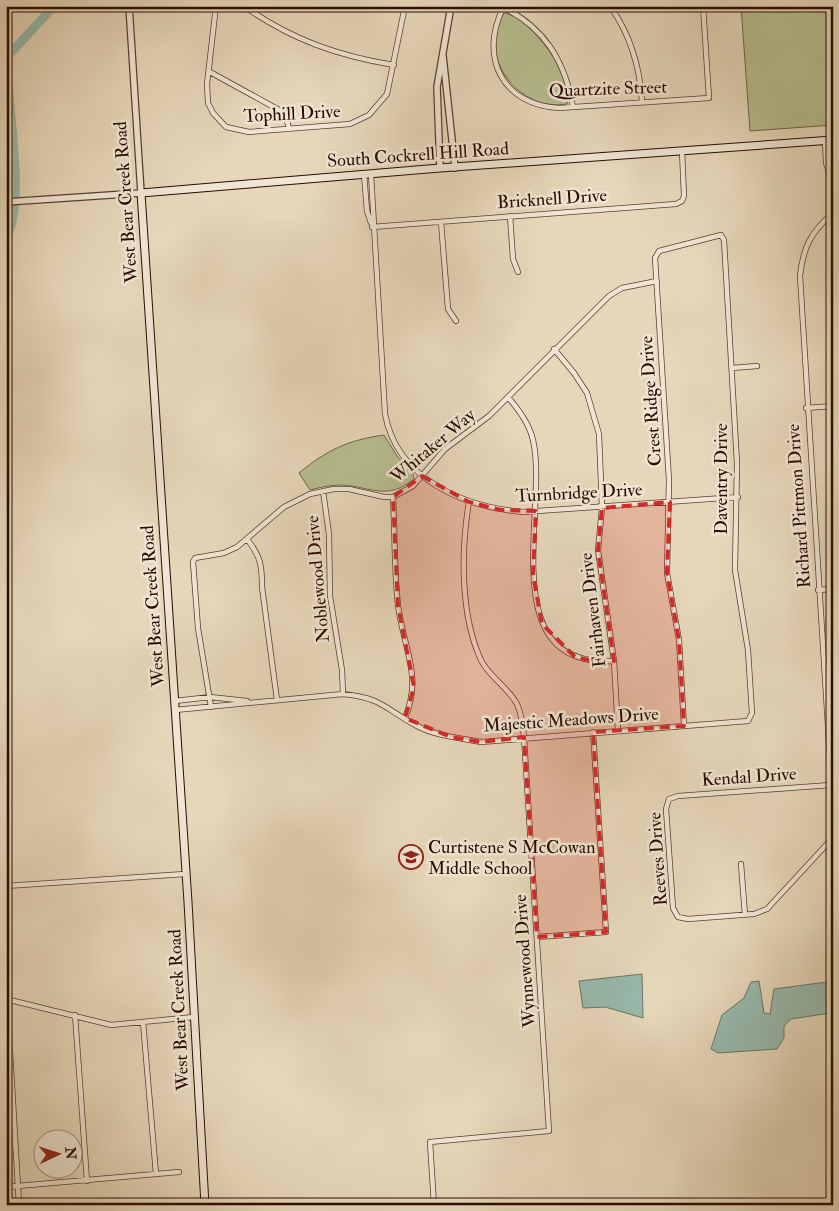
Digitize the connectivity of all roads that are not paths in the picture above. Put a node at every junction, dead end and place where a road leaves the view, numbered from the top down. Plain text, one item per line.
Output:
1 (129, 6) edge
2 (216, 6) edge
3 (244, 6) edge
4 (405, 6) edge
5 (451, 6) edge
6 (610, 6) edge
7 (703, 6) edge
8 (502, 7) edge
9 (443, 56) junction
10 (394, 65) junction
11 (210, 72) junction
12 (642, 102) junction
13 (573, 107) junction
14 (289, 129) junction
15 (824, 140) junction
16 (833, 140) edge
17 (682, 151) junction
18 (440, 168) junction
19 (455, 168) junction
20 (368, 174) junction
21 (833, 186) edge
22 (140, 193) junction
23 (12, 202) edge
24 (833, 213) edge
25 (510, 216) junction
26 (441, 222) junction
27 (372, 227) junction
28 (721, 235) joint
29 (518, 272) dead end
30 (657, 282) junction
31 (456, 321) dead end
32 (554, 350) junction
33 (757, 366) dead end
34 (732, 368) junction
35 (508, 397) junction
36 (833, 406) edge
37 (806, 408) junction
38 (422, 476) junction
39 (323, 491) junction
40 (393, 497) junction
41 (738, 497) junction
42 (469, 502) junction
43 (670, 502) junction
44 (602, 508) junction
45 (536, 511) junction
46 (248, 539) junction
47 (833, 589) edge
48 (818, 590) junction
49 (614, 661) junction
50 (343, 694) junction
51 (210, 697) junction
52 (277, 700) junction
53 (175, 701) junction
54 (256, 702) junction
55 (211, 707) junction
56 (175, 710) junction
57 (826, 714) junction
58 (833, 714) edge
59 (405, 718) junction
60 (748, 721) joint
61 (684, 726) junction
62 (618, 731) junction
63 (593, 732) junction
64 (524, 738) junction
65 (831, 786) junction
66 (669, 800) joint
67 (833, 807) edge
68 (833, 832) edge
69 (741, 864) dead end
70 (185, 874) junction
71 (6, 886) edge
72 (744, 915) junction
73 (537, 937) junction
74 (7, 999) edge
75 (75, 1016) junction
76 (194, 1017) junction
77 (143, 1022) junction
78 (13, 1114) junction
79 (6, 1115) edge
80 (179, 1172) dead end
81 (156, 1174) junction
82 (87, 1181) junction
83 (6, 1187) edge
84 (17, 1187) junction
85 (19, 1205) edge
86 (205, 1205) edge
87 (434, 1205) edge

1 - 22 street, West Bear Creek Road
2 - 11 street, Tophill Drive
3 - 10 street
4 - 10 street, Tophill Drive
5 - 9 street
6 - 12 street
7 - 12 street, Quartzite Street
8 - 13 street
8 - 13 street, Quartzite Street
9 - 18 street
9 - 19 street
10 - 14 street, Tophill Drive
11 - 14 street
11 - 14 street, Tophill Drive
12 - 13 street, Quartzite Street
15 - 16 main road, South Cockrell Hill Road
15 - 17 main road, South Cockrell Hill Road
15 - 21 street
17 - 19 main road, South Cockrell Hill Road
17 - 25 street, Bricknell Drive
18 - 19 main road, South Cockrell Hill Road
18 - 20 main road, South Cockrell Hill Road
20 - 22 main road, South Cockrell Hill Road
20 - 27 street, Turnbridge Drive
22 - 23 street, South Cockrell Hill Road
22 - 53 main road, West Bear Creek Road
24 - 37 street, Richard Pittmon Drive
25 - 26 street, Bricknell Drive
25 - 29 street
26 - 27 street, Bricknell Drive
26 - 31 street
27 - 38 street, Turnbridge Drive
28 - 30 street, Crest Ridge Drive
28 - 34 street, Daventry Drive
30 - 32 street, Whitaker Way
30 - 43 street, Crest Ridge Drive
32 - 35 street, Whitaker Way
32 - 44 street, Fairhaven Drive
33 - 34 street
34 - 41 street, Daventry Drive
35 - 38 street, Whitaker Way
35 - 45 street
36 - 37 street
37 - 48 street, Richard Pittmon Drive
38 - 40 street, Whitaker Way
38 - 42 street, Turnbridge Drive
39 - 40 street, Whitaker Way
39 - 46 street, Whitaker Way
39 - 50 street, Noblewood Drive
40 - 59 street
41 - 43 street, Turnbridge Drive
41 - 60 street, Daventry Drive
42 - 45 street, Turnbridge Drive
42 - 64 street, Wynnewood Drive
43 - 44 street, Turnbridge Drive
43 - 61 street, Crest Ridge Drive
44 - 45 street, Turnbridge Drive
44 - 49 street, Fairhaven Drive
45 - 49 street
46 - 51 street, Whitaker Way
46 - 52 street
47 - 48 street
48 - 57 street, Richard Pittmon Drive
49 - 62 street, Fairhaven Drive
50 - 52 street, Majestic Meadows Drive
50 - 59 street, Majestic Meadows Drive
51 - 53 street, Majestic Meadows Drive
51 - 54 street, Majestic Meadows Drive
51 - 55 street, Whitaker Way
52 - 54 street, Majestic Meadows Drive
53 - 56 main road, West Bear Creek Road
54 - 55 street, Majestic Meadows Drive
55 - 56 street, Majestic Meadows Drive
56 - 70 main road, West Bear Creek Road
57 - 58 street
57 - 65 street, Richard Pittmon Drive
59 - 64 street, Majestic Meadows Drive
60 - 61 street, Majestic Meadows Drive
61 - 62 street, Majestic Meadows Drive
62 - 63 street, Majestic Meadows Drive
63 - 64 street, Majestic Meadows Drive
63 - 73 street
64 - 73 street, Wynnewood Drive
65 - 66 street, Kendal Drive
65 - 67 street, Richard Pittmon Drive
66 - 72 street, Reeves Drive
68 - 72 street
69 - 72 street
70 - 71 street
70 - 76 main road, West Bear Creek Road
73 - 87 street, Wynnewood Drive
74 - 75 street
74 - 78 street
75 - 77 street
75 - 82 street
76 - 77 street
76 - 86 main road, West Bear Creek Road
77 - 81 street
78 - 79 street
78 - 84 street
80 - 81 street
81 - 82 street
82 - 84 street
83 - 84 street
84 - 85 street

